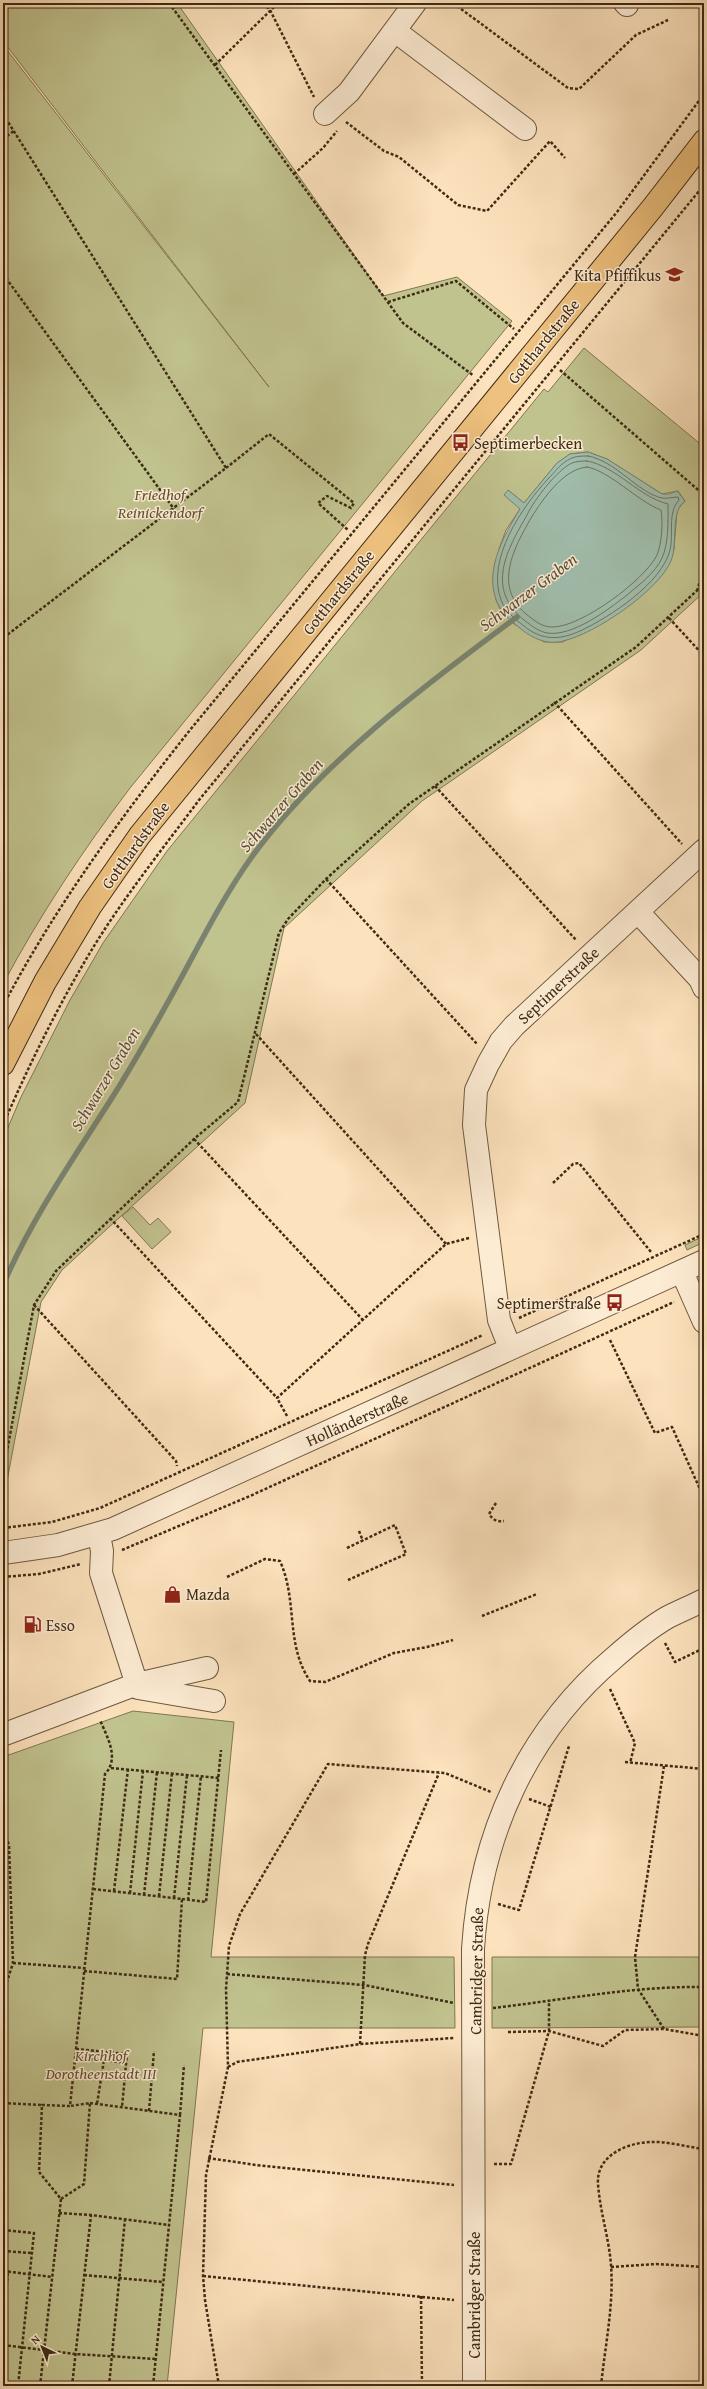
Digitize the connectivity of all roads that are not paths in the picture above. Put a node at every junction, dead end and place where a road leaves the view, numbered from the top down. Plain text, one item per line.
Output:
1 (415, 3) edge
2 (395, 31) junction
3 (325, 114) road end
4 (525, 129) dead end
5 (704, 141) edge
6 (694, 848) edge
7 (638, 912) junction
8 (704, 988) edge
9 (3, 1064) edge
10 (704, 1262) edge
11 (682, 1272) junction
12 (704, 1322) edge
13 (510, 1348) junction
14 (99, 1534) junction
15 (3, 1552) edge
16 (704, 1600) edge
17 (207, 1668) dead end
18 (136, 1684) junction
19 (214, 1701) dead end
20 (5, 1734) dead end
21 (474, 2386) edge

1 - 2 street
2 - 3 street
2 - 4 street
5 - 9 main road, Gotthardstraße
6 - 7 street, Septimerstraße
7 - 8 street
7 - 13 street, Septimerstraße
10 - 11 street, Holländerstraße
11 - 12 street
11 - 13 street, Holländerstraße
13 - 14 street, Holländerstraße
14 - 15 street, Holländerstraße
14 - 18 street
16 - 21 street, Cambridger Straße
17 - 18 street
18 - 19 street
18 - 20 street

